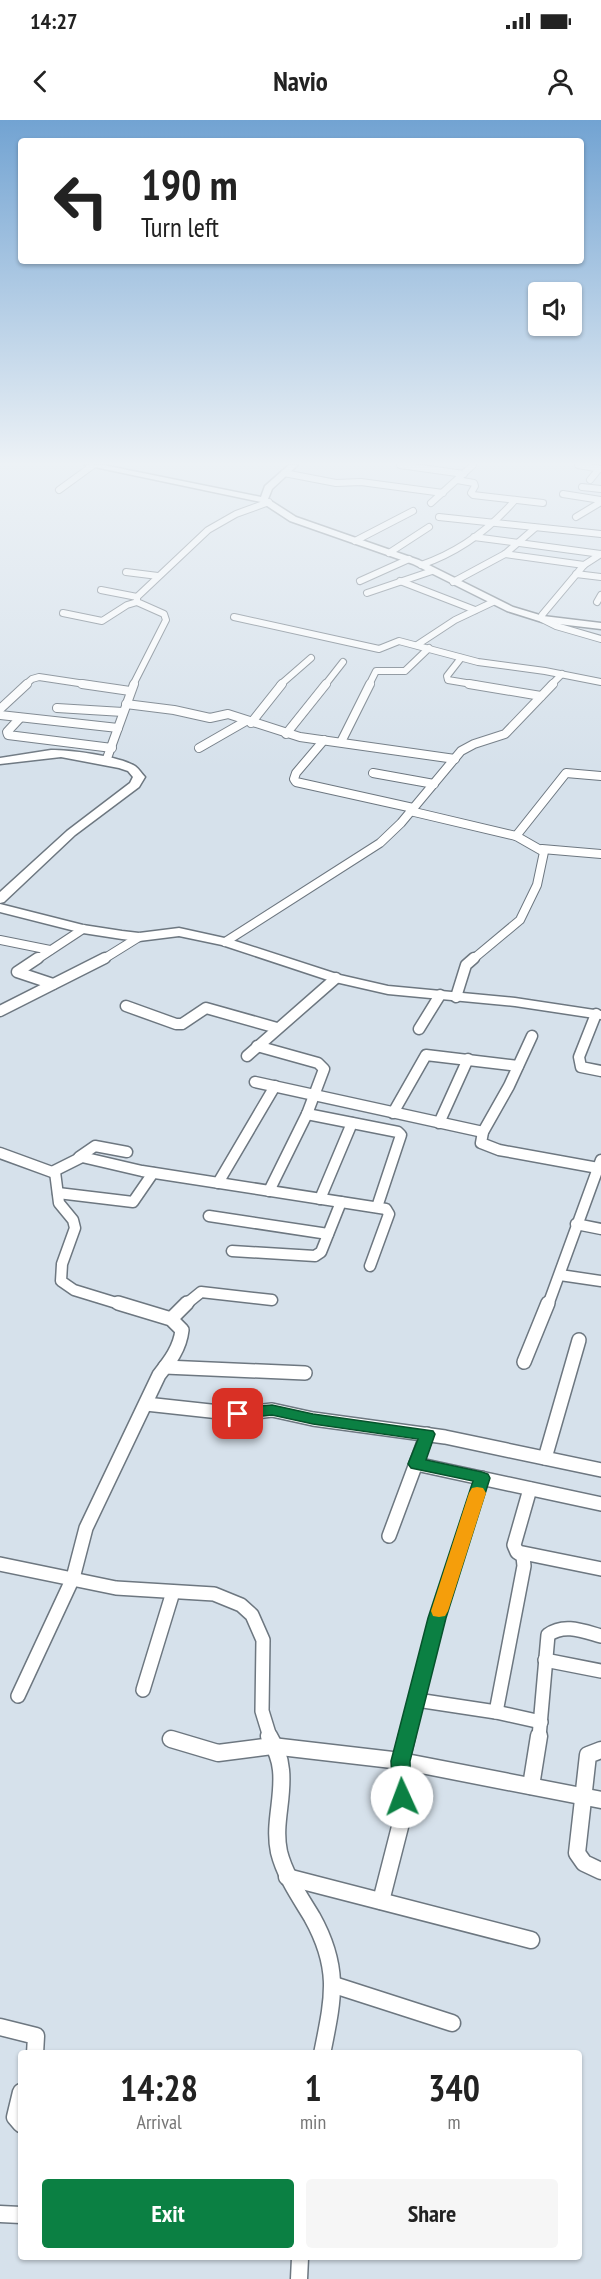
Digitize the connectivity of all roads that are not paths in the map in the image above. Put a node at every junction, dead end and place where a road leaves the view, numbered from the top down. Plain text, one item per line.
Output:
1 (169, 566) edge
2 (396, 566) edge
3 (422, 566) edge
4 (483, 566) edge
5 (583, 566) edge
6 (432, 571) junction
7 (126, 572) dead end
8 (576, 574) junction
9 (158, 576) junction
10 (601, 577) edge
11 (360, 581) dead end
12 (400, 581) junction
13 (453, 582) junction
14 (101, 590) dead end
15 (367, 593) dead end
16 (601, 595) edge
17 (137, 599) junction
18 (493, 602) junction
19 (597, 603) dead end
20 (475, 610) junction
21 (63, 613) dead end
22 (234, 617) dead end
23 (542, 619) junction
24 (601, 626) edge
25 (601, 639) edge
26 (417, 645) junction
27 (429, 648) junction
28 (311, 658) dead end
29 (461, 658) junction
30 (343, 662) dead end
31 (562, 674) junction
32 (601, 682) edge
33 (130, 691) junction
34 (541, 696) junction
35 (0, 698) edge
36 (10, 699) junction
37 (57, 708) dead end
38 (124, 708) junction
39 (0, 710) edge
40 (0, 715) edge
41 (20, 718) junction
42 (248, 722) junction
43 (118, 728) junction
44 (286, 734) junction
45 (324, 740) junction
46 (341, 742) junction
47 (112, 748) junction
48 (199, 748) dead end
49 (455, 759) junction
50 (0, 761) edge
51 (106, 761) junction
52 (373, 773) dead end
53 (601, 776) edge
54 (434, 784) junction
55 (412, 810) junction
56 (516, 836) junction
57 (542, 849) junction
58 (601, 854) edge
59 (0, 899) edge
60 (0, 908) edge
61 (83, 929) junction
62 (139, 937) junction
63 (0, 940) edge
64 (225, 942) junction
65 (50, 950) junction
66 (336, 978) junction
67 (53, 984) junction
68 (440, 995) junction
69 (456, 997) junction
70 (126, 1006) dead end
71 (0, 1011) edge
72 (599, 1015) edge
73 (277, 1028) junction
74 (419, 1029) dead end
75 (532, 1036) dead end
76 (257, 1046) junction
77 (247, 1056) dead end
78 (468, 1059) junction
79 (518, 1066) junction
80 (601, 1071) edge
81 (255, 1082) dead end
82 (275, 1086) junction
83 (314, 1096) junction
84 (393, 1113) junction
85 (307, 1114) junction
86 (352, 1123) junction
87 (439, 1123) junction
88 (483, 1132) junction
89 (127, 1152) dead end
90 (0, 1153) edge
91 (79, 1157) junction
92 (600, 1164) edge
93 (55, 1172) junction
94 (153, 1173) junction
95 (218, 1183) junction
96 (269, 1191) junction
97 (58, 1193) junction
98 (320, 1199) junction
99 (341, 1202) junction
100 (377, 1208) junction
101 (209, 1216) dead end
102 (576, 1224) junction
103 (601, 1229) edge
104 (328, 1234) junction
105 (232, 1251) dead end
106 (370, 1266) dead end
107 (560, 1275) junction
108 (601, 1281) edge
109 (272, 1300) dead end
110 (171, 1319) junction
111 (579, 1340) dead end
112 (524, 1362) dead end
113 (165, 1367) junction
114 (305, 1373) dead end
115 (146, 1404) junction
116 (428, 1434) junction
117 (545, 1458) junction
118 (416, 1464) junction
119 (601, 1470) edge
120 (482, 1478) junction
121 (530, 1490) junction
122 (601, 1504) edge
123 (389, 1536) dead end
124 (517, 1552) junction
125 (0, 1564) edge
126 (601, 1569) edge
127 (74, 1578) junction
128 (173, 1592) junction
129 (601, 1635) edge
130 (545, 1660) junction
131 (601, 1671) edge
132 (143, 1690) dead end
133 (18, 1696) dead end
134 (417, 1700) junction
135 (496, 1712) junction
136 (541, 1722) junction
137 (171, 1739) dead end
138 (273, 1746) junction
139 (601, 1750) edge
140 (401, 1761) junction
141 (531, 1786) junction
142 (582, 1796) junction
143 (601, 1800) edge
144 (601, 1871) edge
145 (287, 1876) junction
146 (381, 1901) junction
147 (531, 1940) dead end
148 (333, 1985) junction
149 (452, 2023) dead end
150 (0, 2027) edge
151 (35, 2050) edge
152 (323, 2050) edge
153 (18, 2104) edge
154 (18, 2120) edge
155 (0, 2214) edge
156 (18, 2215) edge
157 (300, 2260) edge
158 (299, 2279) edge

1 - 9 street
2 - 11 street
3 - 6 street
4 - 13 street
5 - 8 street
6 - 12 street
6 - 13 street
7 - 9 street
8 - 10 street
8 - 23 street
9 - 17 street
12 - 15 street
12 - 20 street
13 - 18 street
14 - 17 street
16 - 19 street
17 - 21 street
17 - 33 street
18 - 20 street
18 - 23 street
20 - 26 street
22 - 26 street
23 - 24 street
23 - 25 street
26 - 27 street
27 - 29 street
27 - 46 street
28 - 42 street
29 - 31 street
29 - 34 street
30 - 44 street
31 - 32 street
31 - 34 street
33 - 36 street
33 - 38 street
34 - 49 street
35 - 36 street
36 - 39 street
37 - 38 street
38 - 42 street
38 - 43 street
40 - 41 street
41 - 43 street
41 - 47 street
42 - 44 street
42 - 48 street
43 - 47 street
44 - 45 street
45 - 46 street
45 - 55 street
46 - 49 street
47 - 51 street
49 - 54 street
50 - 51 street
51 - 59 street
52 - 54 street
53 - 56 street
54 - 55 street
55 - 56 street
55 - 64 street
56 - 57 street
57 - 58 street
57 - 69 street
60 - 61 street
61 - 62 street
61 - 65 street
62 - 64 street
62 - 67 street
63 - 65 street
64 - 66 street
65 - 67 street
66 - 68 street
66 - 73 street
67 - 71 street
68 - 69 street
68 - 74 street
69 - 72 street
70 - 73 street
72 - 80 street
73 - 76 street
75 - 79 street
76 - 77 street
76 - 83 street
78 - 79 street
78 - 84 street
78 - 87 street
79 - 88 street
81 - 82 street
82 - 83 street
82 - 95 street
83 - 84 street
83 - 85 street
84 - 87 street
85 - 86 street
85 - 96 street
86 - 98 street
86 - 100 street
87 - 88 street
88 - 92 street
89 - 91 street
90 - 93 street
91 - 93 street
91 - 94 street
92 - 102 street
93 - 97 street
94 - 95 street
94 - 97 street
95 - 96 street
96 - 98 street
97 - 110 street
98 - 99 street
99 - 100 street
99 - 104 street
100 - 106 street
101 - 104 street
102 - 103 street
102 - 107 street
104 - 105 street
107 - 108 street
107 - 112 street
109 - 110 street
110 - 113 street
111 - 117 street
113 - 114 street
113 - 115 street
115 - 116 street
115 - 127 street
116 - 117 street
116 - 118 street
117 - 119 street
118 - 120 street
118 - 123 street
120 - 121 street
120 - 134 street
121 - 122 street
121 - 124 street
124 - 126 street
124 - 135 street
125 - 127 street
127 - 128 street
127 - 133 street
128 - 132 street
128 - 138 street
129 - 130 street
130 - 131 street
130 - 136 street
134 - 135 street
134 - 140 street
135 - 136 street
136 - 141 street
137 - 138 street
138 - 140 street
138 - 145 street
139 - 142 street
140 - 141 street
140 - 146 street
141 - 142 street
142 - 143 street
142 - 144 street
145 - 146 street
145 - 148 street
146 - 147 street
148 - 149 street
148 - 152 street
150 - 151 street
153 - 154 street
155 - 156 street
157 - 158 street

